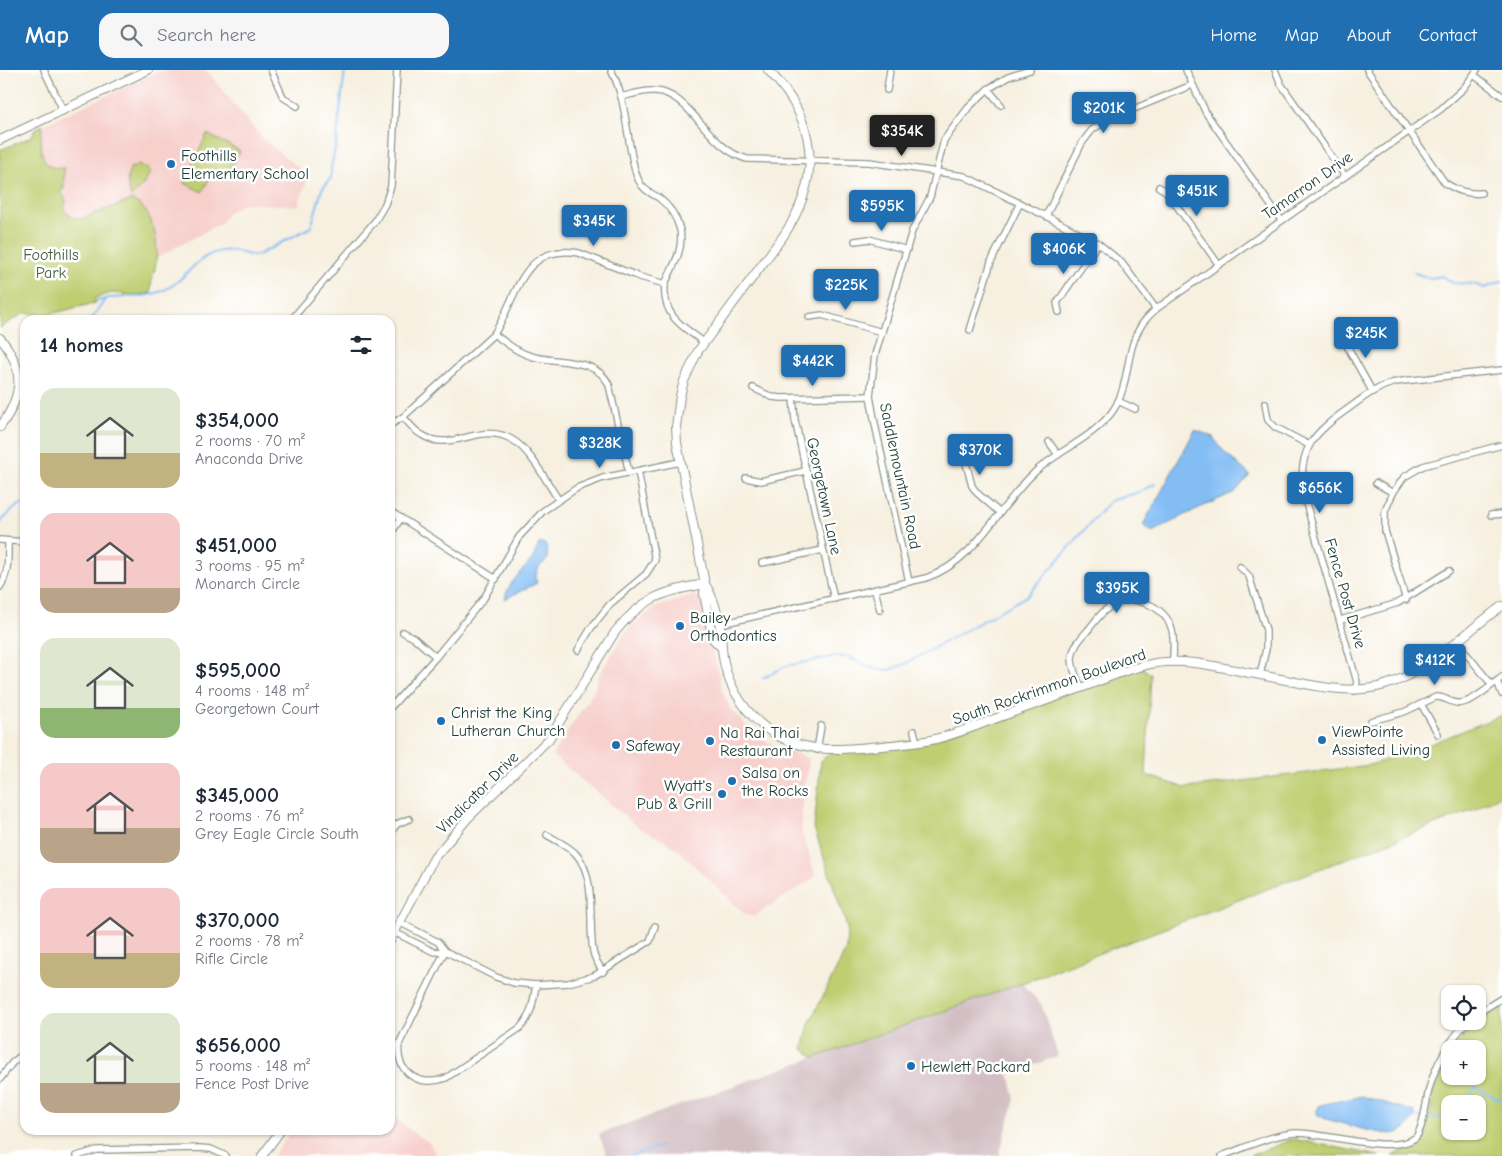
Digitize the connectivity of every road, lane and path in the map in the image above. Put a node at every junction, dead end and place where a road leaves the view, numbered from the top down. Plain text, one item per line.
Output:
1 (44, 70) edge
2 (148, 70) edge
3 (271, 70) edge
4 (397, 70) edge
5 (611, 70) edge
6 (768, 70) edge
7 (890, 70) edge
8 (1030, 70) edge
9 (1186, 70) edge
10 (1275, 70) edge
11 (1367, 70) edge
12 (1475, 73) edge
13 (1192, 85) junction
14 (988, 89) junction
15 (887, 90) dead end
16 (1502, 96) edge
17 (621, 97) junction
18 (1001, 105) dead end
19 (297, 106) dead end
20 (63, 110) junction
21 (1409, 131) junction
22 (0, 140) edge
23 (810, 161) junction
24 (934, 173) junction
25 (1345, 176) junction
26 (1159, 187) dead end
27 (1481, 192) dead end
28 (1020, 203) junction
29 (1046, 216) junction
30 (1281, 220) junction
31 (855, 241) dead end
32 (1098, 243) junction
33 (907, 250) junction
34 (1219, 265) junction
35 (665, 284) junction
36 (1156, 309) junction
37 (1059, 312) dead end
38 (296, 315) edge
39 (809, 318) dead end
40 (970, 330) dead end
41 (882, 332) junction
42 (494, 334) junction
43 (0, 338) edge
44 (1342, 338) dead end
45 (704, 342) junction
46 (1502, 370) edge
47 (753, 388) dead end
48 (1372, 391) junction
49 (870, 396) junction
50 (794, 398) junction
51 (1118, 401) junction
52 (1264, 403) dead end
53 (1135, 409) dead end
54 (402, 416) junction
55 (395, 422) edge
56 (0, 427) edge
57 (960, 440) dead end
58 (1049, 442) dead end
59 (1309, 445) junction
60 (1502, 445) edge
61 (1058, 455) junction
62 (680, 462) junction
63 (638, 471) junction
64 (805, 471) junction
65 (629, 473) junction
66 (746, 478) dead end
67 (1376, 483) dead end
68 (1393, 492) junction
69 (558, 499) junction
70 (1000, 513) junction
71 (395, 514) edge
72 (1502, 514) edge
73 (1491, 515) dead end
74 (401, 518) junction
75 (395, 527) edge
76 (0, 540) edge
77 (8, 541) junction
78 (20, 542) edge
79 (823, 550) junction
80 (762, 563) dead end
81 (1240, 567) dead end
82 (1449, 571) dead end
83 (496, 579) junction
84 (909, 582) junction
85 (706, 584) junction
86 (0, 587) edge
87 (875, 590) junction
88 (834, 599) junction
89 (1406, 600) junction
90 (1502, 606) edge
91 (880, 610) dead end
92 (1341, 620) junction
93 (720, 624) junction
94 (403, 632) dead end
95 (1456, 641) junction
96 (722, 648) junction
97 (578, 650) dead end
98 (436, 657) junction
99 (1173, 661) junction
100 (1260, 675) junction
101 (1497, 681) edge
102 (1080, 688) junction
103 (1355, 691) junction
104 (1502, 694) edge
105 (395, 702) edge
106 (1000, 704) dead end
107 (1421, 704) junction
108 (1003, 716) junction
109 (1371, 721) dead end
110 (821, 726) dead end
111 (914, 731) dead end
112 (1438, 734) dead end
113 (917, 742) junction
114 (817, 750) junction
115 (409, 819) dead end
116 (395, 827) edge
117 (547, 836) dead end
118 (399, 922) junction
119 (655, 926) dead end
120 (395, 930) edge
121 (395, 932) edge
122 (445, 951) junction
123 (603, 972) junction
124 (536, 985) junction
125 (1502, 998) edge
126 (1486, 1008) edge
127 (1461, 1030) edge
128 (20, 1056) edge
129 (0, 1079) edge
130 (277, 1135) edge
131 (159, 1148) junction
132 (78, 1156) edge
133 (159, 1156) edge
134 (226, 1156) edge
135 (262, 1156) edge
136 (1222, 1156) edge

1 - 20 street
2 - 20 main road
3 - 19 street
4 - 38 street
5 - 17 street
6 - 23 main road, South Rockrimmon Boulevard
7 - 15 street
8 - 14 street, Saddlemountain Road
9 - 13 street
10 - 25 street
11 - 21 street
12 - 16 street
12 - 21 street, Tamarron Drive
13 - 29 street
13 - 30 street
14 - 18 street
14 - 24 street, Saddlemountain Road
17 - 23 street
17 - 35 street
20 - 22 main road
21 - 25 street, Tamarron Drive
21 - 27 street
23 - 24 street
23 - 45 main road, South Rockrimmon Boulevard
24 - 28 street
24 - 33 street, Saddlemountain Road
25 - 30 street, Tamarron Drive
26 - 34 street
28 - 29 street
28 - 40 street
29 - 32 street
30 - 34 street, Tamarron Drive
31 - 33 street
32 - 36 street
32 - 37 street
33 - 41 street, Saddlemountain Road
34 - 36 street, Tamarron Drive
35 - 42 street
35 - 45 street
36 - 51 street, Tamarron Drive
39 - 41 street
41 - 49 street, Saddlemountain Road
42 - 54 street
42 - 65 street
43 - 56 main road
44 - 48 street
45 - 62 main road, South Rockrimmon Boulevard
46 - 48 street
47 - 50 street
48 - 59 street
49 - 50 street
49 - 84 street, Saddlemountain Road
50 - 64 street, Georgetown Lane
51 - 53 street
51 - 61 street, Tamarron Drive
52 - 59 street
54 - 55 street
54 - 69 street
57 - 70 street
58 - 61 street
59 - 92 street, Fence Post Drive
60 - 68 street
61 - 70 street, Tamarron Drive
62 - 63 street
62 - 85 main road, South Rockrimmon Boulevard
63 - 65 street
63 - 97 street
64 - 66 street
64 - 79 street, Georgetown Lane
65 - 69 street
67 - 68 street
68 - 89 street
69 - 83 street
70 - 84 street, Tamarron Drive
71 - 74 street
72 - 73 street
74 - 75 street
74 - 83 street
76 - 77 street
77 - 78 street
77 - 86 street
79 - 80 street
79 - 88 street, Georgetown Lane
81 - 100 street
82 - 89 street
83 - 98 street
84 - 87 street, Tamarron Drive
85 - 93 main road, South Rockrimmon Boulevard
85 - 96 main road, South Rockrimmon Boulevard
85 - 118 main road, Vindicator Drive
87 - 88 street, Tamarron Drive
87 - 91 street
88 - 93 street, Tamarron Drive
89 - 92 street
90 - 95 main road, South Rockrimmon Boulevard
92 - 103 street, Fence Post Drive
93 - 96 main road, South Rockrimmon Boulevard
94 - 98 street
95 - 101 street
95 - 103 main road, South Rockrimmon Boulevard
96 - 114 main road, South Rockrimmon Boulevard
98 - 105 street
99 - 100 main road, South Rockrimmon Boulevard
99 - 102 main road, South Rockrimmon Boulevard
99 - 102 street
100 - 103 main road, South Rockrimmon Boulevard
101 - 104 street
101 - 107 street
102 - 108 main road, South Rockrimmon Boulevard
106 - 108 street
107 - 109 street
107 - 112 street
108 - 113 main road, South Rockrimmon Boulevard
110 - 114 street
111 - 113 street
113 - 114 main road, South Rockrimmon Boulevard
115 - 116 street
117 - 123 street
118 - 120 main road, Vindicator Drive
118 - 122 street
119 - 123 street
121 - 122 street
122 - 124 street
122 - 124 street
123 - 124 street
125 - 126 street
127 - 136 street
128 - 129 street
130 - 135 main road
131 - 132 street
131 - 133 street
131 - 134 street

